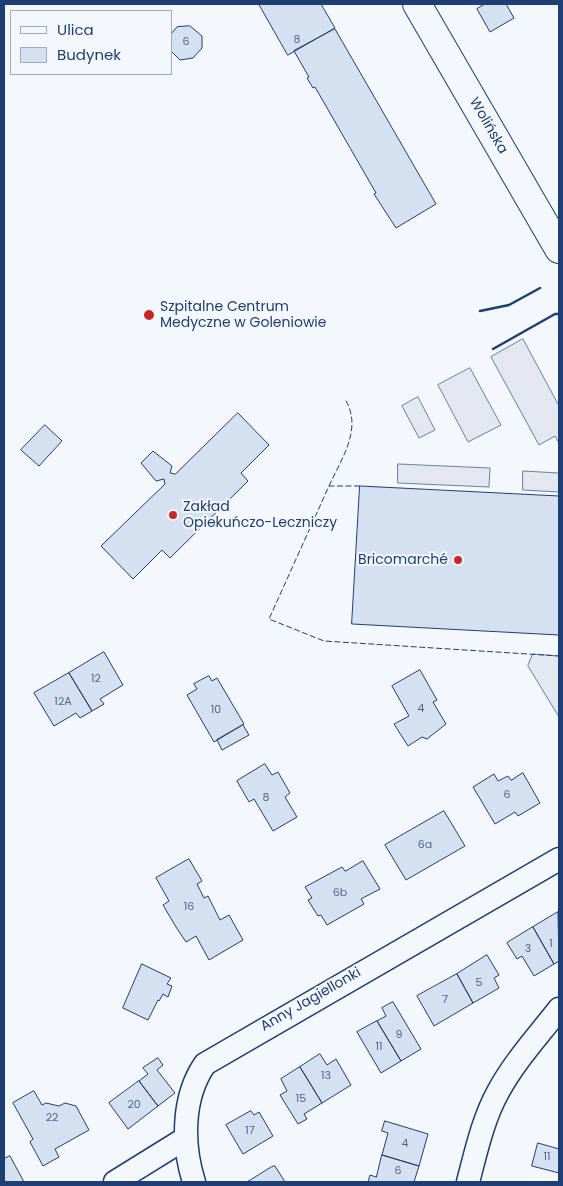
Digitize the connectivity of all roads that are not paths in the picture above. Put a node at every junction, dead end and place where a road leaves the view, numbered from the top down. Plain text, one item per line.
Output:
1 (418, 4) edge
2 (559, 249) edge
3 (559, 858) edge
4 (559, 1009) edge
5 (186, 1138) junction
6 (115, 1182) edge
7 (194, 1182) edge
8 (468, 1182) edge

1 - 2 street, Wolińska
3 - 5 street, Anny Jagiellonki
4 - 8 street
5 - 6 street
5 - 7 street, Anny Jagiellonki

